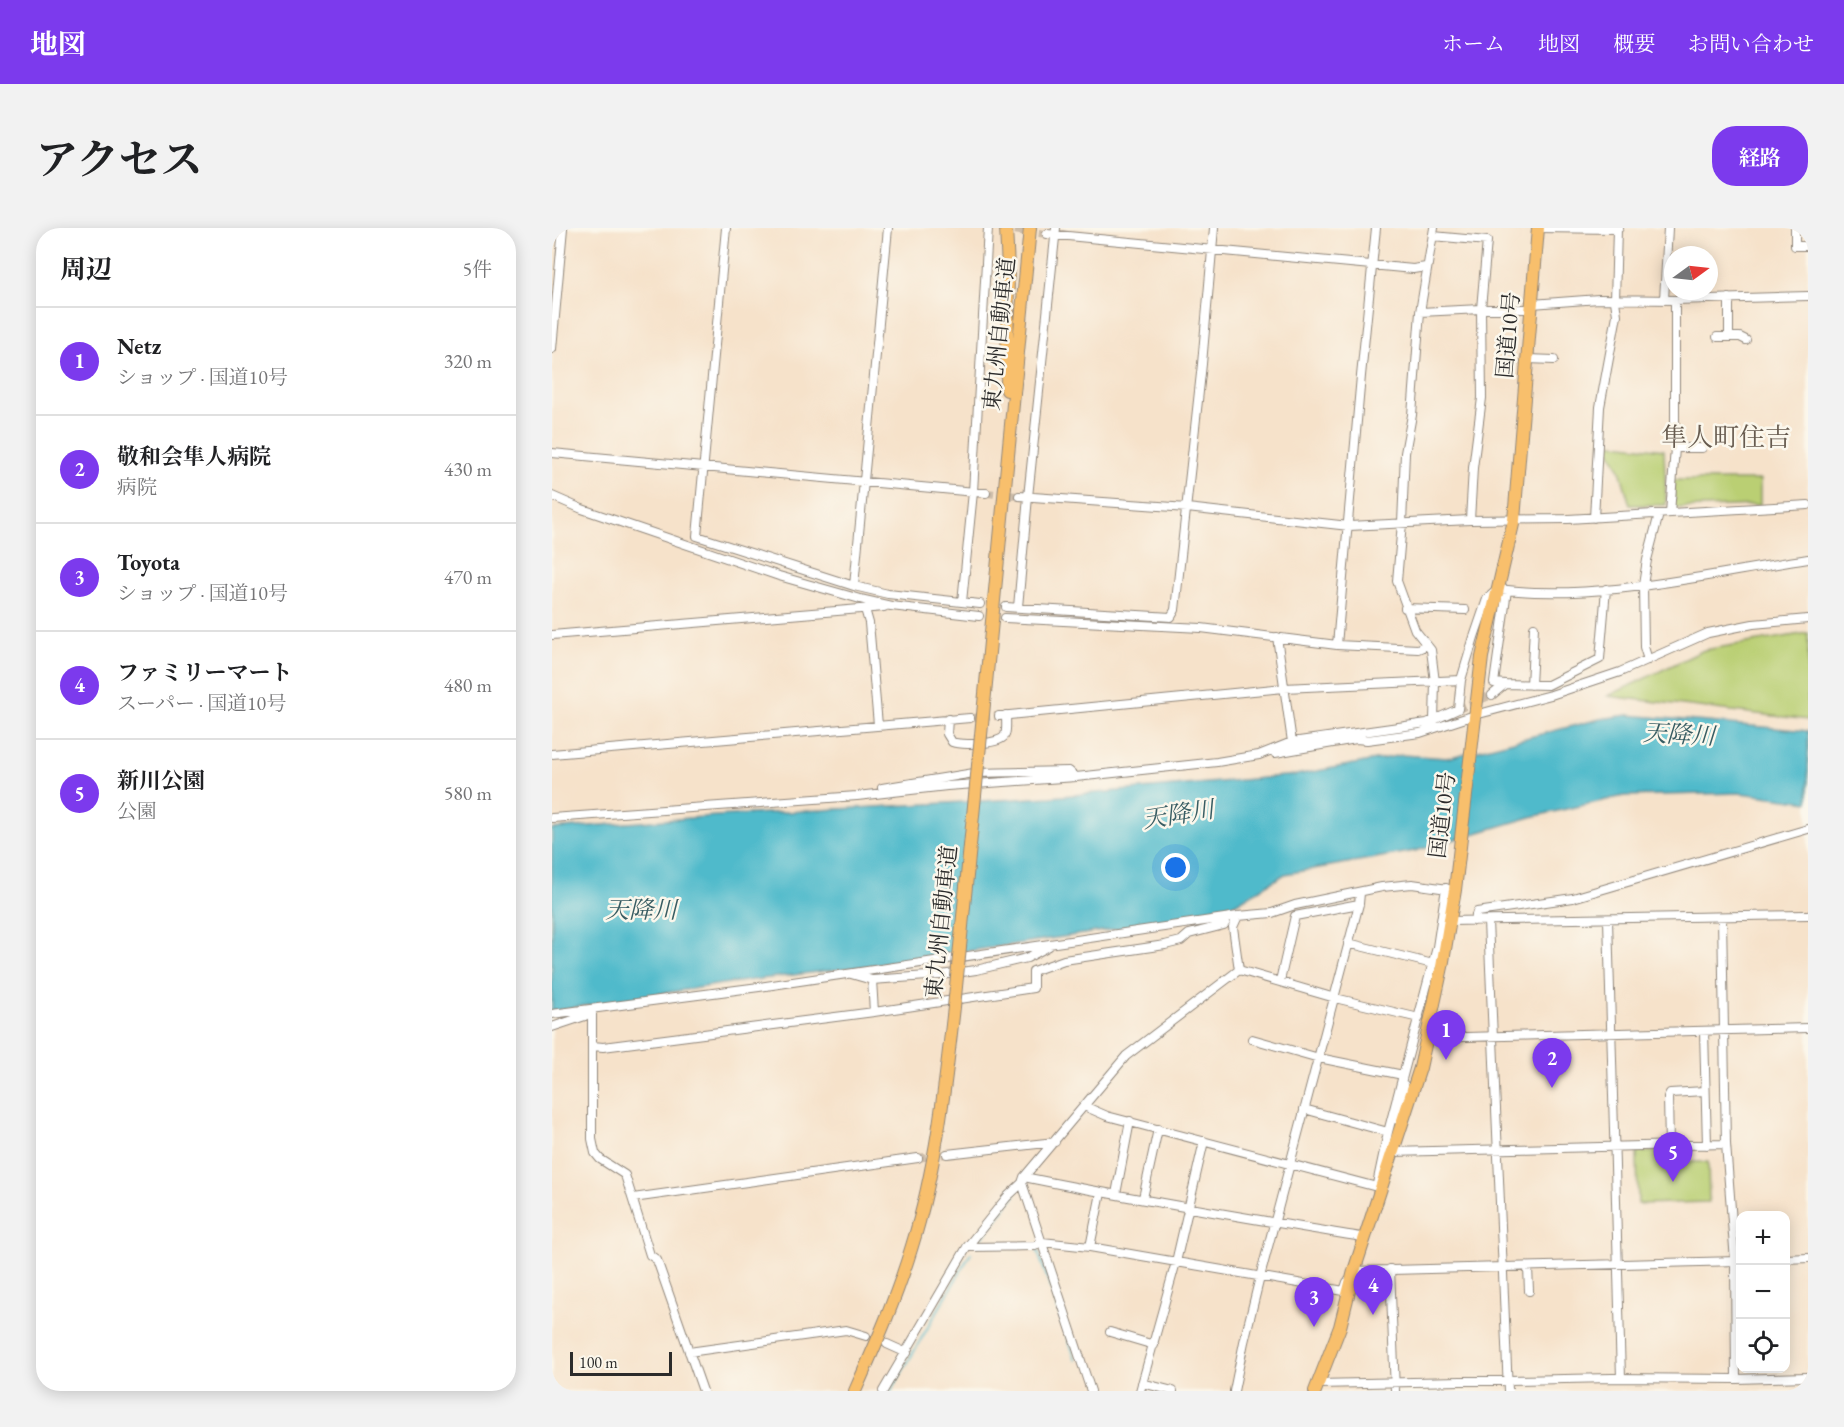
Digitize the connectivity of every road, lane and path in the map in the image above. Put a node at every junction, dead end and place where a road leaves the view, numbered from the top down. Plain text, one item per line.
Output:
1 (563, 228) edge
2 (726, 228) edge
3 (888, 228) edge
4 (997, 228) edge
5 (1022, 228) edge
6 (1030, 228) edge
7 (1214, 228) edge
8 (1376, 228) edge
9 (1538, 228) edge
10 (1618, 228) edge
11 (1668, 228) edge
12 (1795, 228) edge
13 (1049, 231) edge
14 (1433, 232) edge
15 (1667, 246) edge
16 (1808, 246) edge
17 (1212, 249) junction
18 (1373, 263) junction
19 (1426, 267) junction
20 (1808, 296) edge
21 (1718, 298) edge
22 (1729, 298) junction
23 (1664, 300) edge
24 (1675, 300) edge
25 (1615, 301) junction
26 (1024, 306) junction
27 (1531, 306) junction
28 (1481, 309) junction
29 (1420, 312) junction
30 (1716, 337) dead end
31 (1729, 338) junction
32 (1746, 340) dead end
33 (552, 349) edge
34 (1528, 359) junction
35 (1554, 360) dead end
36 (1008, 444) junction
37 (1675, 448) junction
38 (1702, 448) dead end
39 (552, 453) edge
40 (703, 467) junction
41 (864, 482) junction
42 (973, 492) junction
43 (986, 493) tunnel mouth
44 (552, 496) edge
45 (1023, 496) junction
46 (1808, 505) edge
47 (1187, 508) junction
48 (1670, 513) junction
49 (1659, 514) junction
50 (1594, 518) junction
51 (1470, 520) junction
52 (1514, 520) junction
53 (1001, 523) junction
54 (1402, 523) junction
55 (1348, 526) junction
56 (1808, 559) edge
57 (1643, 585) junction
58 (854, 586) junction
59 (1502, 589) junction
60 (1606, 589) junction
61 (962, 602) junction
62 (980, 604) dead end
63 (891, 606) junction
64 (1011, 607) junction
65 (1406, 608) junction
66 (865, 609) junction
67 (1465, 610) dead end
68 (979, 616) dead end
69 (1808, 618) edge
70 (1534, 627) dead end
71 (552, 635) edge
72 (1277, 637) junction
73 (1337, 645) junction
74 (1427, 645) junction
75 (1648, 660) junction
76 (1461, 680) junction
77 (1435, 682) junction
78 (1505, 684) junction
79 (1531, 685) junction
80 (1548, 685) junction
81 (1284, 688) junction
82 (1492, 695) tunnel mouth
83 (1551, 695) junction
84 (1475, 714) junction
85 (970, 718) tunnel mouth
86 (948, 720) junction
87 (1434, 721) junction
88 (878, 725) junction
89 (1407, 726) junction
90 (1428, 731) junction
91 (1292, 742) junction
92 (552, 754) edge
93 (1259, 755) junction
94 (552, 818) edge
95 (1808, 829) edge
96 (1452, 886) junction
97 (1360, 893) junction
98 (1359, 904) junction
99 (1808, 915) edge
100 (1238, 916) junction
101 (1722, 916) junction
102 (1228, 919) junction
103 (1608, 919) junction
104 (1450, 921) junction
105 (1474, 921) junction
106 (1488, 921) junction
107 (1054, 943) junction
108 (1348, 943) junction
109 (1433, 964) junction
110 (1239, 970) junction
111 (846, 973) junction
112 (872, 980) junction
113 (1280, 981) junction
114 (1335, 998) junction
115 (592, 1009) junction
116 (874, 1012) junction
117 (552, 1014) edge
118 (1419, 1018) junction
119 (552, 1027) edge
120 (1808, 1028) edge
121 (1704, 1031) junction
122 (1724, 1031) junction
123 (1611, 1033) junction
124 (1492, 1035) junction
125 (1428, 1038) junction
126 (1252, 1039) dead end
127 (592, 1046) junction
128 (1319, 1058) junction
129 (1403, 1075) junction
130 (1705, 1091) junction
131 (1405, 1105) junction
132 (1083, 1106) junction
133 (1304, 1109) junction
134 (1130, 1122) junction
135 (1158, 1129) junction
136 (1388, 1132) junction
137 (1204, 1141) junction
138 (1054, 1142) junction
139 (1726, 1144) junction
140 (1707, 1145) junction
141 (1669, 1146) junction
142 (1615, 1147) junction
143 (1497, 1150) junction
144 (1392, 1152) junction
145 (947, 1154) tunnel mouth
146 (918, 1158) tunnel mouth
147 (1290, 1164) junction
148 (1023, 1180) junction
149 (1377, 1187) junction
150 (1101, 1193) junction
151 (1116, 1194) junction
152 (633, 1198) junction
153 (1143, 1198) junction
154 (1188, 1208) junction
155 (1275, 1222) junction
156 (1361, 1237) junction
157 (1042, 1242) junction
158 (1736, 1242) edge
159 (967, 1247) junction
160 (1090, 1247) junction
161 (1808, 1258) edge
162 (1790, 1259) edge
163 (1736, 1261) edge
164 (1176, 1262) junction
165 (1618, 1264) junction
166 (1738, 1265) edge
167 (1528, 1266) junction
168 (1501, 1267) junction
169 (1390, 1269) junction
170 (1354, 1271) junction
171 (1260, 1277) junction
172 (1529, 1291) dead end
173 (1110, 1332) dead end
174 (866, 1336) dead end
175 (887, 1344) dead end
176 (1154, 1345) junction
177 (689, 1352) junction
178 (907, 1353) junction
179 (1808, 1377) edge
180 (1621, 1378) junction
181 (1736, 1379) junction
182 (1507, 1381) junction
183 (1141, 1387) edge
184 (1394, 1387) edge
185 (1316, 1388) edge
186 (703, 1391) edge
187 (855, 1391) edge
188 (883, 1391) edge
189 (1091, 1391) edge
190 (1173, 1391) edge
191 (1234, 1391) edge
192 (1508, 1391) edge

1 - 33 street
2 - 40 street
3 - 41 street
4 - 42 street
4 - 53 highway
5 - 36 highway, 東九州自動車道
6 - 26 highway, 東九州自動車道
7 - 17 street
8 - 18 street
9 - 10 street
9 - 27 highway, 国道10号
10 - 25 street
11 - 15 street
12 - 16 street
13 - 17 street
13 - 26 highway
13 - 45 street
14 - 19 street
14 - 28 street
17 - 18 street
17 - 47 street
18 - 19 street
18 - 55 street
19 - 29 street
20 - 22 street
21 - 22 street
22 - 31 street
23 - 25 street
24 - 37 street
25 - 27 street
25 - 50 street
26 - 36 highway, 東九州自動車道
27 - 28 street
27 - 34 highway, 国道10号
28 - 29 street
28 - 51 street
29 - 54 street
30 - 31 street
31 - 32 street
34 - 35 street
34 - 52 highway, 国道10号
36 - 53 highway, 東九州自動車道
37 - 38 street
37 - 48 street
39 - 40 street
40 - 41 street
40 - 58 street
41 - 42 street
41 - 58 street
42 - 43 street
42 - 61 street
44 - 63 street
45 - 47 street
45 - 64 street
46 - 48 street
47 - 55 street
47 - 64 street
48 - 49 street
49 - 50 street
49 - 57 street
50 - 52 street
51 - 52 street
51 - 54 street
52 - 59 highway, 国道10号
53 - 187 highway, 東九州自動車道, bridge
54 - 55 street
54 - 65 street
55 - 73 street
56 - 57 street
57 - 60 street
57 - 75 street
58 - 61 street
59 - 60 street
59 - 76 street
59 - 78 street
59 - 84 highway, 国道10号
60 - 80 street
61 - 62 street
63 - 66 street
63 - 68 street
64 - 72 street
65 - 67 street
65 - 74 street
66 - 71 street
66 - 88 street
69 - 75 street
70 - 79 street
72 - 73 street
72 - 81 street
73 - 74 street
74 - 77 street
75 - 83 street
76 - 77 street
76 - 87 street
77 - 81 street
77 - 87 street
78 - 79 street
78 - 82 street
79 - 80 street
80 - 83 street
81 - 86 street
81 - 91 street
83 - 84 street
84 - 90 street
84 - 96 highway, 国道10号
85 - 86 street
86 - 88 street
87 - 89 street
88 - 92 street
89 - 90 street
89 - 91 street
90 - 93 street
91 - 93 street
93 - 94 street
95 - 105 street
96 - 97 street
96 - 104 highway, 国道10号
96 - 109 street
97 - 98 street
97 - 100 street
98 - 108 street
98 - 113 street
99 - 101 street
100 - 102 street
100 - 110 street
101 - 103 street
101 - 122 street
102 - 107 street
102 - 116 street
103 - 106 street
103 - 123 street
104 - 105 street
104 - 125 highway, 国道10号
105 - 106 street
106 - 124 street
107 - 111 street
107 - 112 street
108 - 109 street
108 - 114 street
109 - 118 street
110 - 113 street
110 - 132 street
111 - 112 street
111 - 115 street
112 - 116 street
113 - 114 street
114 - 118 street
114 - 128 street
115 - 117 street
115 - 119 street
115 - 127 street
116 - 127 street
118 - 129 street
120 - 122 street
121 - 122 street
121 - 123 street
121 - 130 street
122 - 139 street
123 - 124 street
123 - 142 street
124 - 125 street
124 - 143 street
125 - 131 highway, 国道10号
126 - 128 street
127 - 152 street
128 - 129 street
128 - 133 street
129 - 131 street
129 - 136 street
130 - 140 street
130 - 141 street
131 - 136 street
131 - 144 highway, 国道10号
132 - 134 street
132 - 138 street
133 - 136 street
133 - 147 street
134 - 135 street
134 - 151 street
135 - 137 street
135 - 153 street
136 - 149 street
137 - 147 street
137 - 154 street
138 - 145 street
138 - 148 street
139 - 140 street
139 - 158 street
140 - 141 street
141 - 142 street
142 - 143 street
142 - 165 street
143 - 144 street
143 - 168 street
144 - 170 highway, 国道10号
146 - 152 street
147 - 149 street
147 - 155 street
148 - 150 street
148 - 157 street
148 - 159 street
149 - 156 street
150 - 151 street
150 - 160 street
151 - 153 street
152 - 177 street
153 - 154 street
154 - 155 street
154 - 164 street
155 - 156 street
155 - 171 street
156 - 171 street
157 - 159 street
157 - 160 street
157 - 189 street
159 - 178 street
160 - 164 street
161 - 162 street
163 - 165 street
164 - 171 street
164 - 176 street
165 - 167 street
165 - 180 street
166 - 181 street
167 - 168 street
167 - 172 street
168 - 169 street
168 - 182 street
169 - 170 street
169 - 184 street
170 - 185 highway, 国道10号
171 - 191 street
173 - 176 street
174 - 177 street
175 - 178 street
176 - 183 street
177 - 186 street
178 - 188 street
179 - 181 street
180 - 181 street
180 - 182 street
182 - 184 street
182 - 192 street
183 - 190 street
184 - 185 street

